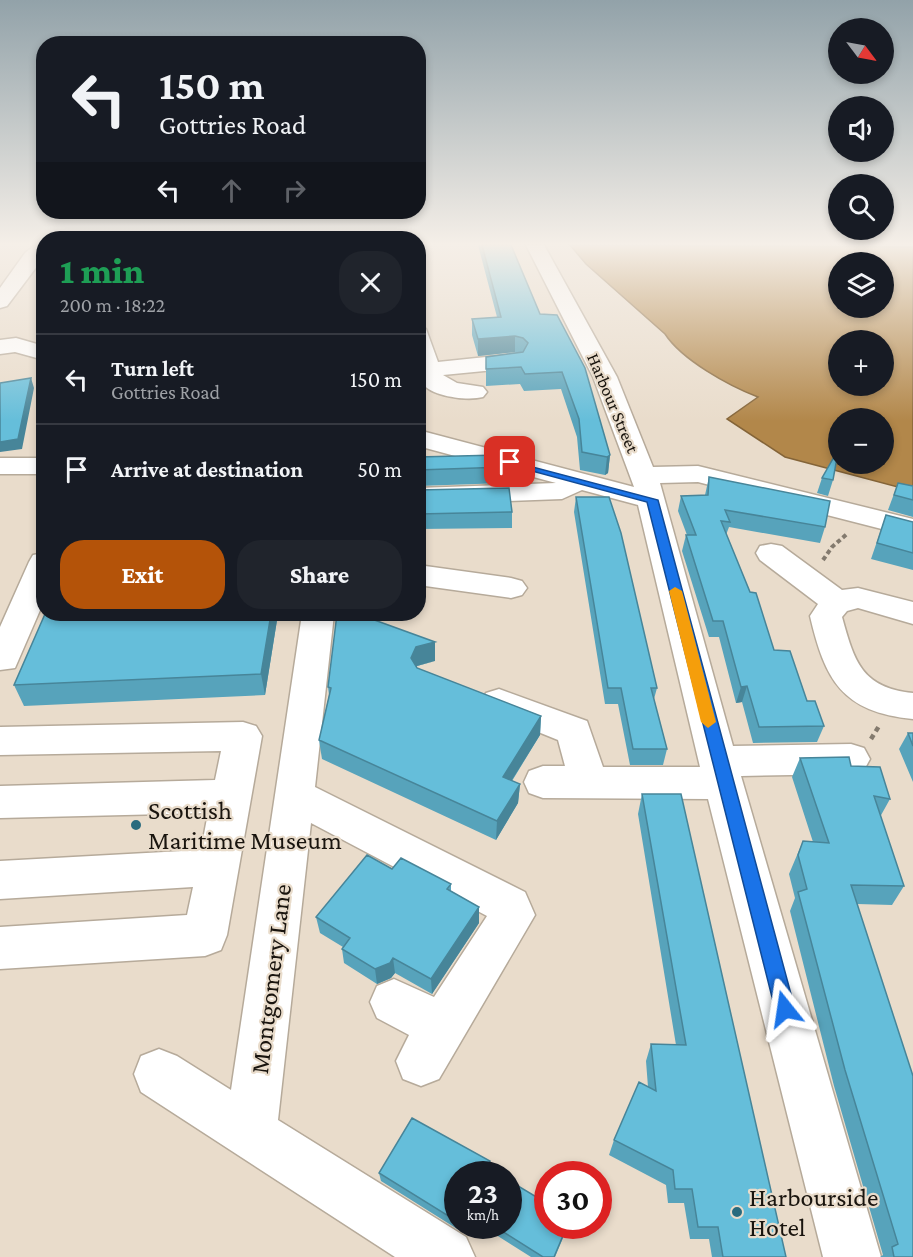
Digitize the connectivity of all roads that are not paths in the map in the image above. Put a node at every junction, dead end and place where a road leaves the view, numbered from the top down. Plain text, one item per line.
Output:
1 (566, 304) edge
2 (0, 347) edge
3 (36, 351) edge
4 (426, 360) edge
5 (514, 361) edge
6 (429, 370) junction
7 (475, 392) dead end
8 (426, 440) edge
9 (0, 466) edge
10 (36, 466) edge
11 (578, 480) junction
12 (648, 488) junction
13 (426, 496) edge
14 (913, 528) edge
15 (771, 553) dead end
16 (426, 576) edge
17 (36, 581) edge
18 (511, 588) dead end
19 (823, 592) junction
20 (913, 613) edge
21 (317, 621) edge
22 (3, 659) dead end
23 (464, 689) edge
24 (899, 703) edge
25 (0, 741) edge
26 (852, 759) edge
27 (721, 772) junction
28 (543, 782) dead end
29 (588, 782) junction
30 (294, 795) junction
31 (231, 796) junction
32 (0, 802) edge
33 (218, 867) junction
34 (0, 880) edge
35 (0, 948) edge
36 (394, 1002) dead end
37 (159, 1074) dead end
38 (251, 1131) junction
39 (446, 1257) edge
40 (852, 1257) edge

1 - 12 street, Harbour Street
2 - 3 street
4 - 6 street
5 - 6 street
6 - 7 street
8 - 11 street
9 - 10 street
11 - 12 street
11 - 13 street
12 - 14 street
12 - 27 street, Harbour Street
15 - 19 street
16 - 18 street
17 - 22 street
19 - 20 street
19 - 24 street
21 - 30 street, Montgomery Lane
23 - 29 street
25 - 31 street
26 - 27 street
27 - 29 street
27 - 40 street, Harbour Street
28 - 29 street
30 - 36 street
30 - 38 street, Montgomery Lane
31 - 32 street
31 - 33 street
33 - 34 street
33 - 35 street
37 - 38 street
38 - 39 street

